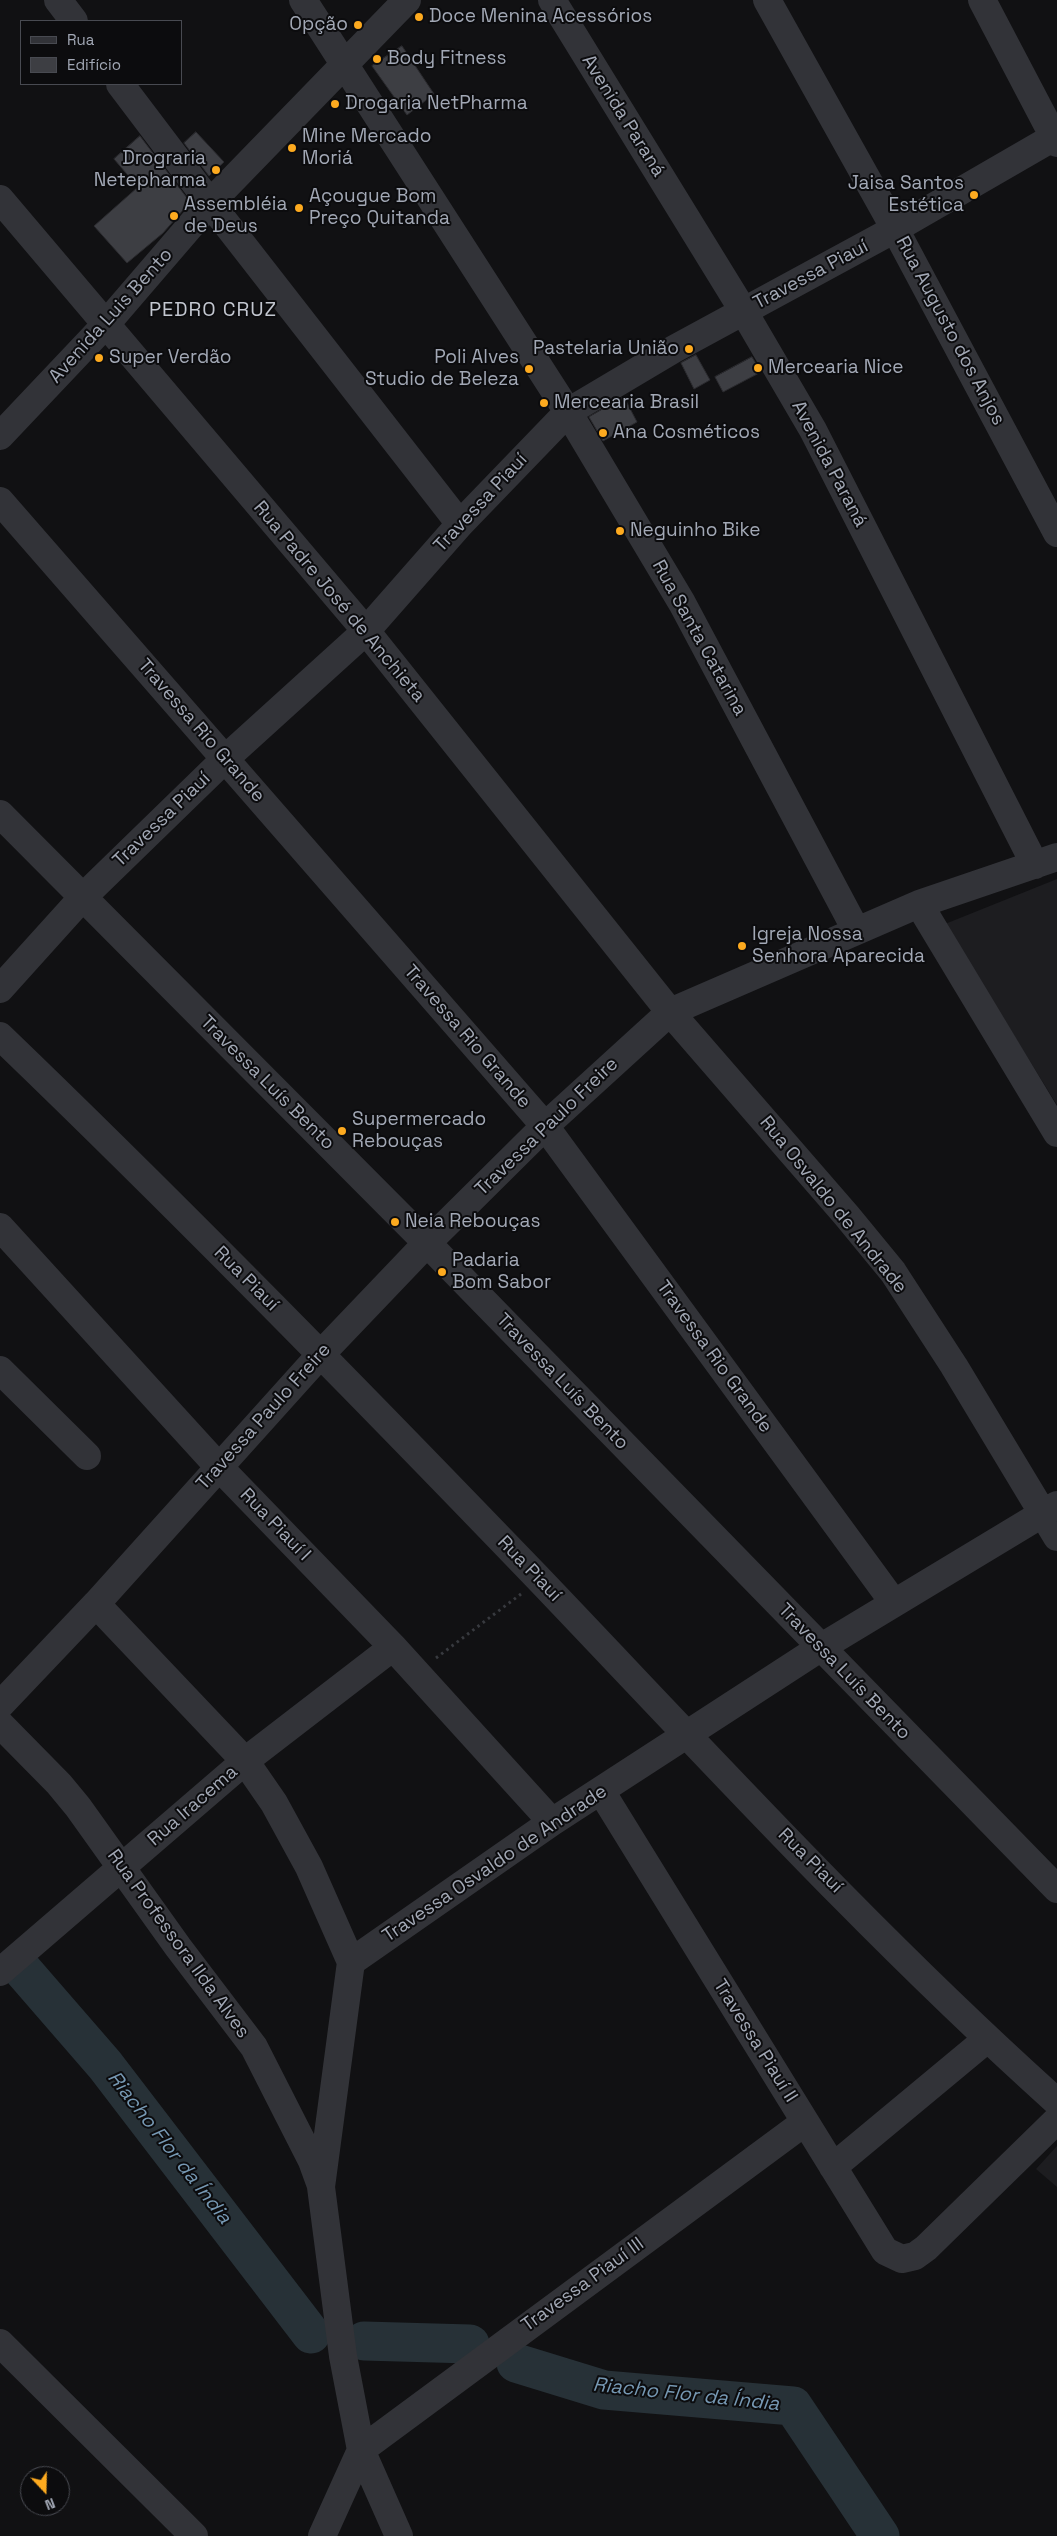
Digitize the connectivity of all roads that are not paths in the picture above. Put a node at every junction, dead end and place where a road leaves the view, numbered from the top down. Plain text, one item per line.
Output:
1 (58, 0) edge
2 (303, 0) edge
3 (407, 0) edge
4 (552, 0) edge
5 (766, 0) edge
6 (982, 0) edge
7 (73, 20) edge
8 (346, 64) junction
9 (121, 85) edge
10 (1055, 140) edge
11 (0, 199) edge
12 (210, 204) junction
13 (895, 229) junction
14 (744, 312) junction
15 (106, 324) junction
16 (568, 412) junction
17 (4, 424) edge
18 (0, 501) edge
19 (460, 524) junction
20 (1057, 533) edge
21 (366, 631) junction
22 (226, 758) junction
23 (0, 814) edge
24 (1046, 861) edge
25 (82, 898) junction
26 (919, 904) junction
27 (856, 930) junction
28 (0, 989) edge
29 (670, 1012) junction
30 (0, 1036) edge
31 (545, 1126) junction
32 (1057, 1133) edge
33 (0, 1226) edge
34 (427, 1243) junction
35 (321, 1354) junction
36 (0, 1370) edge
37 (87, 1456) dead end
38 (218, 1466) junction
39 (1050, 1509) edge
40 (1057, 1537) edge
41 (894, 1603) junction
42 (96, 1604) junction
43 (393, 1647) junction
44 (820, 1648) junction
45 (0, 1705) edge
46 (0, 1724) edge
47 (686, 1736) junction
48 (245, 1761) junction
49 (601, 1791) junction
50 (552, 1822) junction
51 (123, 1868) junction
52 (1057, 1889) edge
53 (351, 1962) junction
54 (0, 1972) edge
55 (987, 2039) junction
56 (1057, 2102) edge
57 (1057, 2120) edge
58 (805, 2122) junction
59 (832, 2167) junction
60 (321, 2187) junction
61 (0, 2343) edge
62 (361, 2450) junction
63 (176, 2530) edge
64 (322, 2536) edge
65 (399, 2536) edge

1 - 7 street
2 - 8 street, Rua Santa Catarina
3 - 8 street, Avenida Luis Bento
4 - 14 street, Avenida Paraná
5 - 13 street, Rua Augusto dos Anjos
6 - 10 street
8 - 12 street, Avenida Luis Bento
8 - 16 street, Rua Santa Catarina
9 - 12 street
10 - 13 street, Travessa Piauí
11 - 15 street, Rua Padre José de Anchieta
12 - 15 street, Avenida Luis Bento
12 - 19 street
13 - 14 street, Travessa Piauí
13 - 20 street, Rua Augusto dos Anjos
14 - 16 street, Travessa Piauí
14 - 24 street, Avenida Paraná
15 - 17 street, Avenida Luis Bento
15 - 21 street, Rua Padre José de Anchieta
16 - 19 street, Travessa Piauí
16 - 27 street, Rua Santa Catarina
18 - 22 street, Travessa Rio Grande
19 - 21 street, Travessa Piauí
21 - 22 street, Travessa Piauí
21 - 29 street, Rua Padre José de Anchieta
22 - 25 street, Travessa Piauí
22 - 31 street, Travessa Rio Grande
23 - 25 street, Travessa Luís Bento
24 - 26 street, Travessa Paulo Freire
25 - 28 street, Travessa Piauí
25 - 34 street, Travessa Luís Bento
26 - 27 street, Travessa Paulo Freire
26 - 32 street
27 - 29 street, Travessa Paulo Freire
29 - 31 street, Travessa Paulo Freire
29 - 39 street, Rua Osvaldo de Andrade
30 - 35 street, Rua Piauí
31 - 34 street, Travessa Paulo Freire
31 - 41 street, Travessa Rio Grande
33 - 38 street, Rua Piauí I
34 - 35 street, Travessa Paulo Freire
34 - 44 street, Travessa Luís Bento
35 - 38 street, Travessa Paulo Freire
35 - 47 street, Rua Piauí
36 - 37 street
38 - 42 street, Travessa Paulo Freire
38 - 43 street, Rua Piauí I
39 - 40 street, Rua Osvaldo de Andrade
39 - 41 street, Travessa Osvaldo de Andrade
41 - 44 street, Travessa Osvaldo de Andrade
42 - 45 street, Travessa Paulo Freire
42 - 48 street
43 - 48 street, Rua Iracema
43 - 50 street, Rua Piauí I
44 - 47 street, Travessa Osvaldo de Andrade
44 - 52 street, Travessa Luís Bento
46 - 51 street, Rua Professora Ilda Alves
47 - 49 street, Travessa Osvaldo de Andrade
47 - 55 street, Rua Piauí
48 - 51 street, Rua Iracema
48 - 53 street
49 - 50 street, Travessa Osvaldo de Andrade
49 - 58 street, Travessa Piauí II
50 - 53 street, Travessa Osvaldo de Andrade
51 - 54 street, Rua Iracema
51 - 60 street, Rua Professora Ilda Alves
53 - 60 street
55 - 56 street, Rua Piauí
55 - 59 street
57 - 59 street, Travessa Piauí II
58 - 59 street, Travessa Piauí II
58 - 62 street, Travessa Piauí III
60 - 62 street
61 - 63 street
62 - 64 street
62 - 65 street

